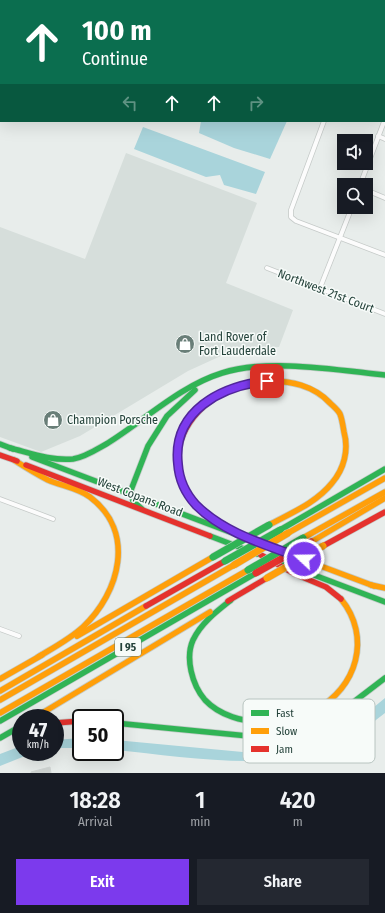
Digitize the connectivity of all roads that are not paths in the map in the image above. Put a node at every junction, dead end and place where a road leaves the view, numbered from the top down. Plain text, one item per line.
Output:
1 (324, 122) edge
2 (384, 122) edge
3 (378, 136) junction
4 (385, 139) edge
5 (363, 178) edge
6 (373, 193) edge
7 (385, 198) edge
8 (349, 214) edge
9 (340, 238) junction
10 (385, 255) edge
11 (267, 268) dead end
12 (320, 288) junction
13 (385, 314) edge
14 (241, 370) junction
15 (385, 375) edge
16 (0, 444) edge
17 (10, 448) junction
18 (0, 455) edge
19 (14, 460) junction
20 (385, 469) edge
21 (385, 478) edge
22 (385, 492) edge
23 (130, 494) junction
24 (385, 498) edge
25 (0, 499) edge
26 (142, 509) junction
27 (385, 512) edge
28 (53, 519) dead end
29 (237, 534) junction
30 (261, 555) junction
31 (385, 589) edge
32 (231, 600) junction
33 (385, 602) edge
34 (0, 629) edge
35 (19, 636) dead end
36 (38, 657) junction
37 (385, 678) edge
38 (0, 679) edge
39 (0, 691) edge
40 (333, 699) edge
41 (358, 699) edge
42 (0, 700) edge
43 (49, 709) edge
44 (0, 713) edge
45 (243, 720) edge
46 (0, 721) edge
47 (124, 724) edge
48 (12, 732) edge
49 (12, 734) edge
50 (243, 736) edge
51 (0, 739) edge

1 - 9 street
2 - 3 street
3 - 4 street
3 - 5 street
6 - 7 street
8 - 9 street
9 - 10 street
9 - 12 street
11 - 12 street, Northwest 21st Court
12 - 13 street, Northwest 21st Court
14 - 15 main road
14 - 17 main road
14 - 23 main road
16 - 17 main road, West Copans Road
17 - 23 main road, West Copans Road
18 - 19 main road, West Copans Road
19 - 26 main road, West Copans Road
19 - 36 main road
20 - 39 main road, I 95, bridge
21 - 42 main road, bridge
22 - 44 main road, bridge
23 - 26 main road
23 - 29 main road, West Copans Road
24 - 46 main road, I 95, bridge
25 - 28 street
26 - 30 main road, West Copans Road
27 - 32 main road, bridge
29 - 31 main road, West Copans Road
29 - 36 main road, bridge
30 - 33 main road, West Copans Road
30 - 40 main road
32 - 43 main road
32 - 45 main road
34 - 35 street
36 - 38 main road
37 - 41 main road
47 - 50 main road
48 - 51 main road
49 - 51 main road

